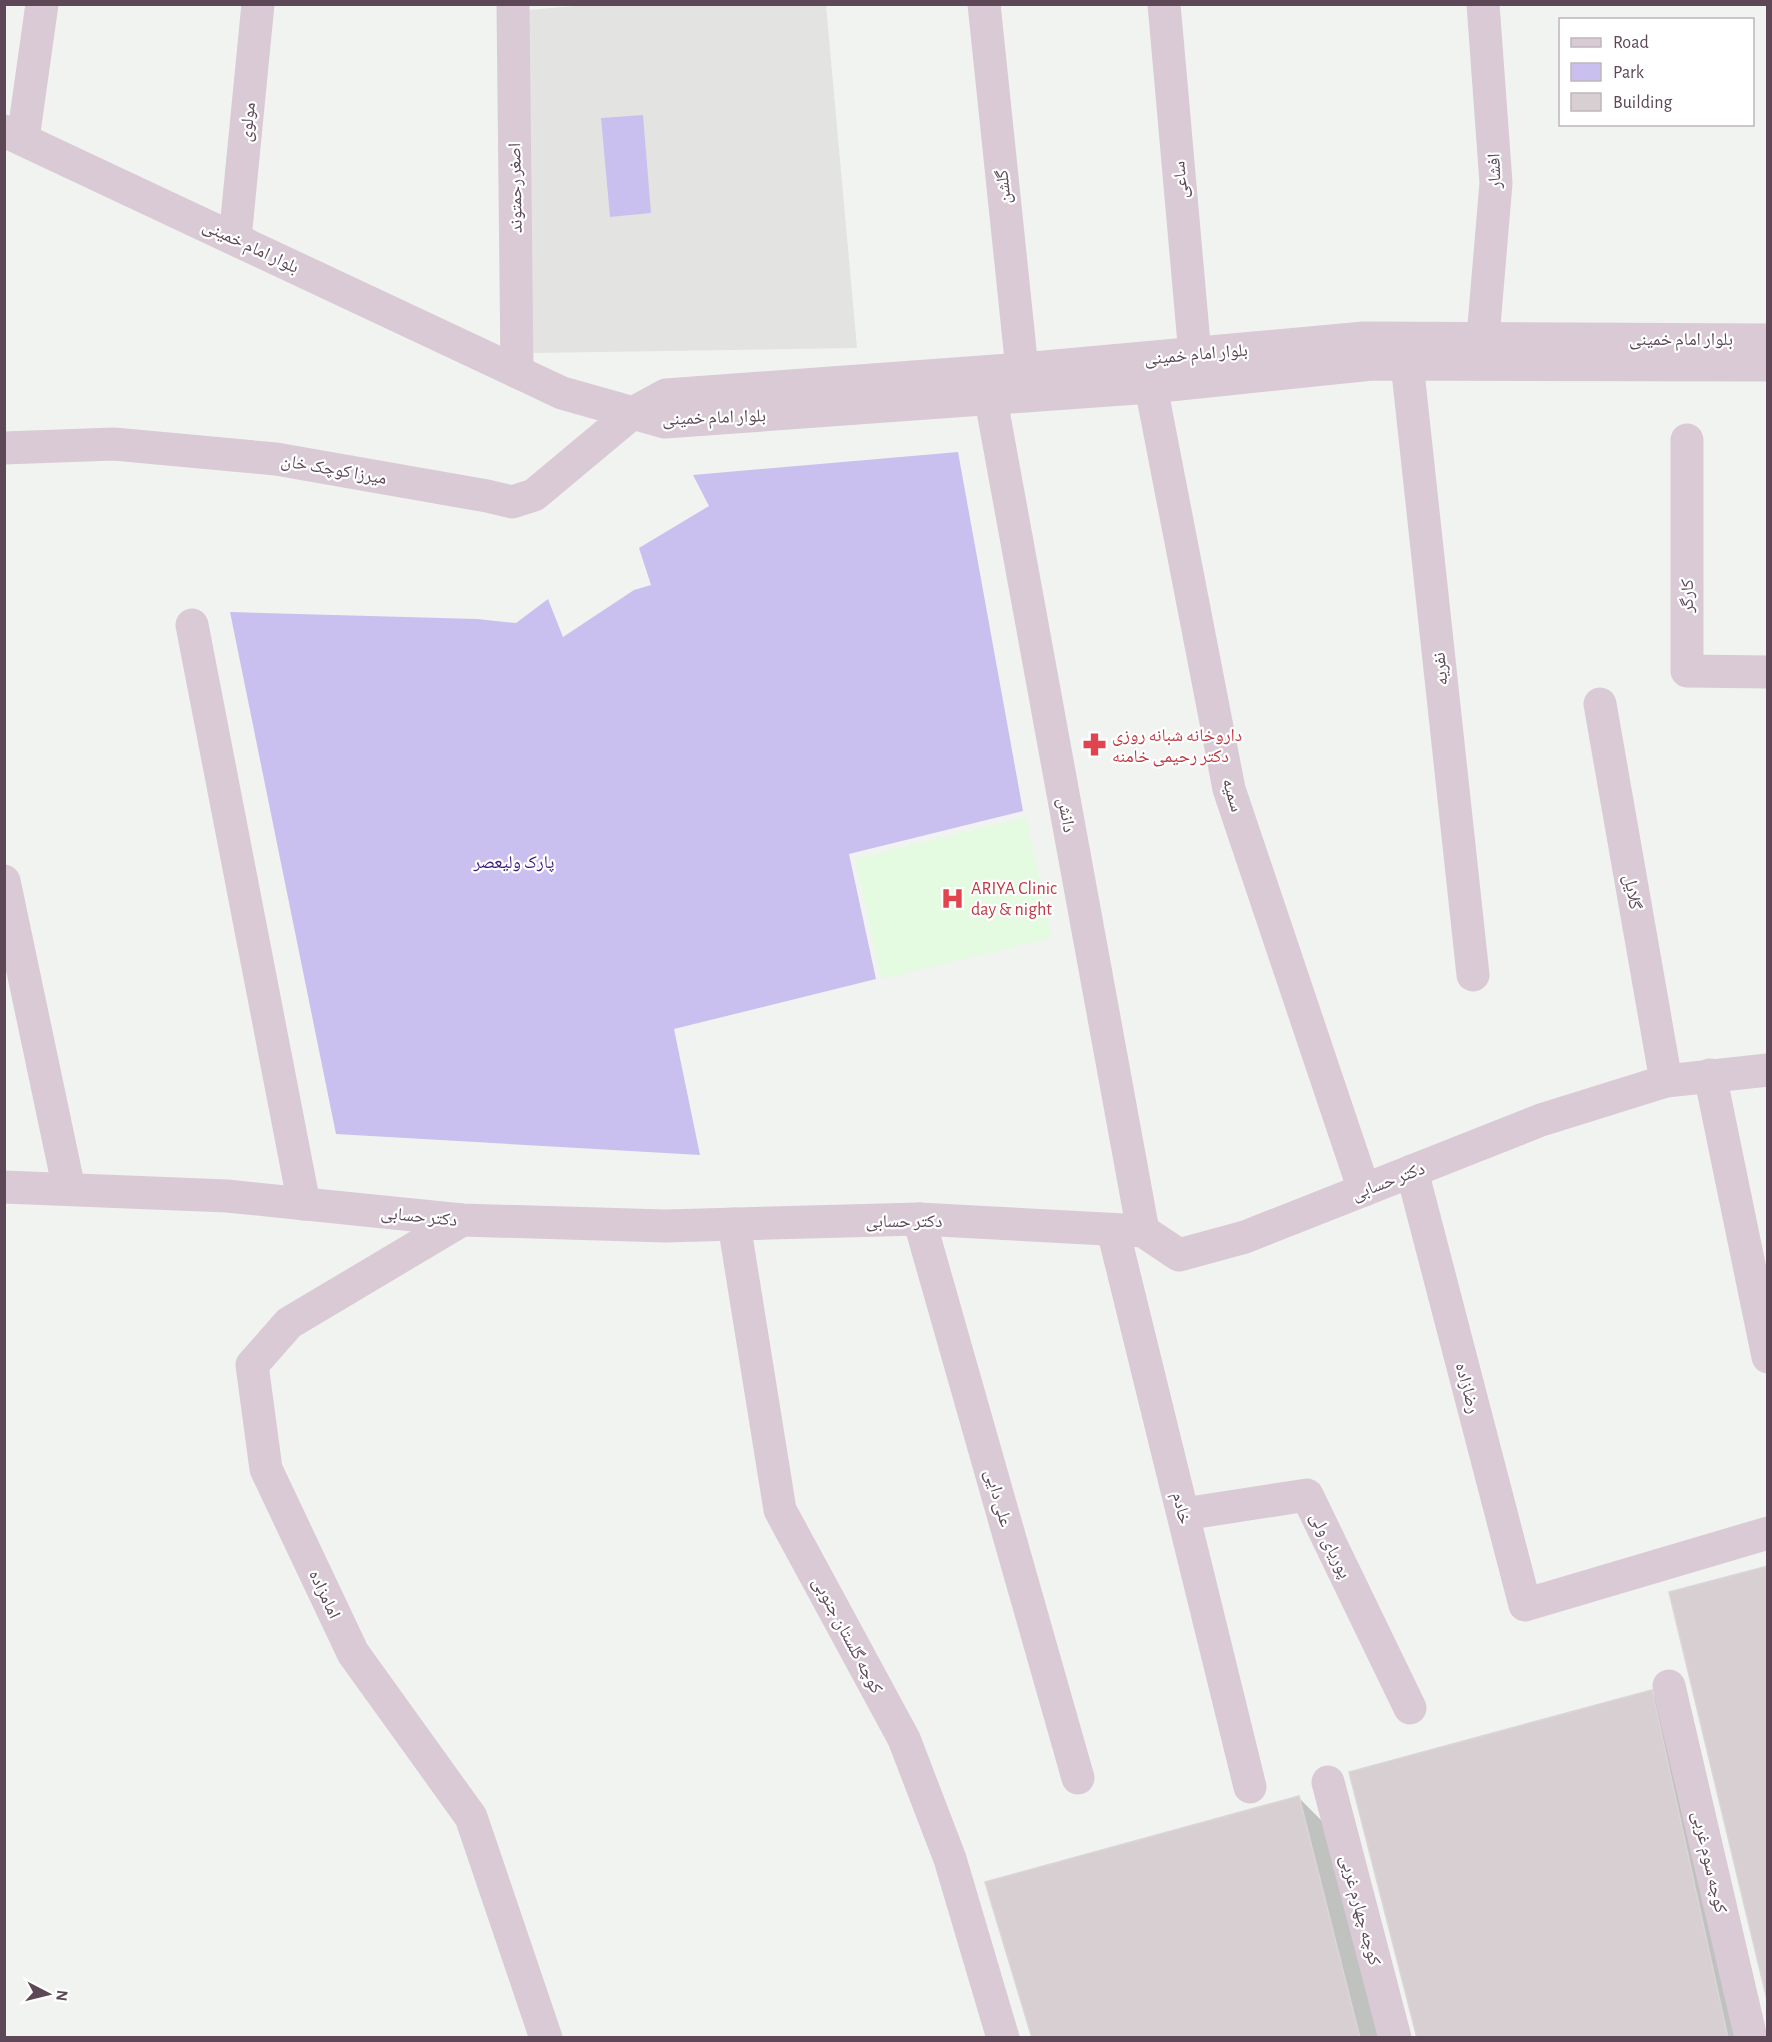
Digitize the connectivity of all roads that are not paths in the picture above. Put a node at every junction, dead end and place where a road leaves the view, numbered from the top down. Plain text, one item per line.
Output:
1 (42, 4) edge
2 (258, 4) edge
3 (513, 4) edge
4 (984, 4) edge
5 (1164, 4) edge
6 (1483, 4) edge
7 (14, 135) edge
8 (235, 239) junction
9 (1483, 337) junction
10 (1767, 340) edge
11 (1195, 355) junction
12 (1407, 363) junction
13 (1767, 365) edge
14 (1022, 369) junction
15 (517, 372) junction
16 (1151, 387) junction
17 (991, 400) junction
18 (630, 414) junction
19 (1687, 440) dead end
20 (4, 448) edge
21 (192, 625) dead end
22 (1767, 672) edge
23 (1600, 704) dead end
24 (4, 881) edge
25 (1473, 975) dead end
26 (1767, 1070) edge
27 (1710, 1075) junction
28 (1666, 1081) junction
29 (1412, 1171) junction
30 (4, 1187) edge
31 (69, 1189) junction
32 (1364, 1190) junction
33 (304, 1204) junction
34 (919, 1219) junction
35 (462, 1220) junction
36 (734, 1224) junction
37 (1128, 1230) junction
38 (1767, 1357) edge
39 (1184, 1514) junction
40 (1767, 1533) edge
41 (1669, 1686) dead end
42 (1410, 1708) dead end
43 (1078, 1778) dead end
44 (1328, 1782) dead end
45 (1250, 1787) dead end
46 (546, 2037) edge
47 (1003, 2037) edge
48 (1395, 2037) edge
49 (1751, 2037) edge

1 - 7 street
2 - 8 street, مولوی
3 - 15 street, اصغر رحمتوند
4 - 14 street, گلشن
5 - 11 street, ساعی
6 - 9 street, افشار
7 - 8 street, بلوار امام خمینی
8 - 15 street, بلوار امام خمینی
9 - 10 street, بلوار امام خمینی
9 - 11 street, بلوار امام خمینی
11 - 14 street, بلوار امام خمینی
12 - 13 street, بلوار امام خمینی
12 - 16 street, بلوار امام خمینی
12 - 25 street, نفریه
14 - 18 street, بلوار امام خمینی
15 - 18 street, بلوار امام خمینی
16 - 17 street, بلوار امام خمینی
16 - 32 street, سمیه
17 - 18 street, بلوار امام خمینی
17 - 37 street, دانش
18 - 20 street, میرزا کوچک خان
19 - 22 street, کارگر
21 - 33 street
23 - 28 street, گلایل
24 - 31 street
26 - 27 street, دکتر حسابی
27 - 28 street, دکتر حسابی
27 - 38 street
28 - 29 street, دکتر حسابی
29 - 32 street, دکتر حسابی
29 - 40 street, رضازاده
30 - 31 street, دکتر حسابی
31 - 33 street, دکتر حسابی
32 - 37 street, دکتر حسابی
33 - 35 street, دکتر حسابی
34 - 36 street, دکتر حسابی
34 - 37 street, دکتر حسابی
34 - 43 street, علی دایی
35 - 36 street, دکتر حسابی
35 - 46 street, امامزاده
36 - 47 street, کوچه گلستان جنوبی
37 - 39 street, خادم
39 - 42 street, پوریای ولی
39 - 45 street, خادم
41 - 49 street, کوچه سوم غربی
44 - 48 street, کوچه چهارم غربی

